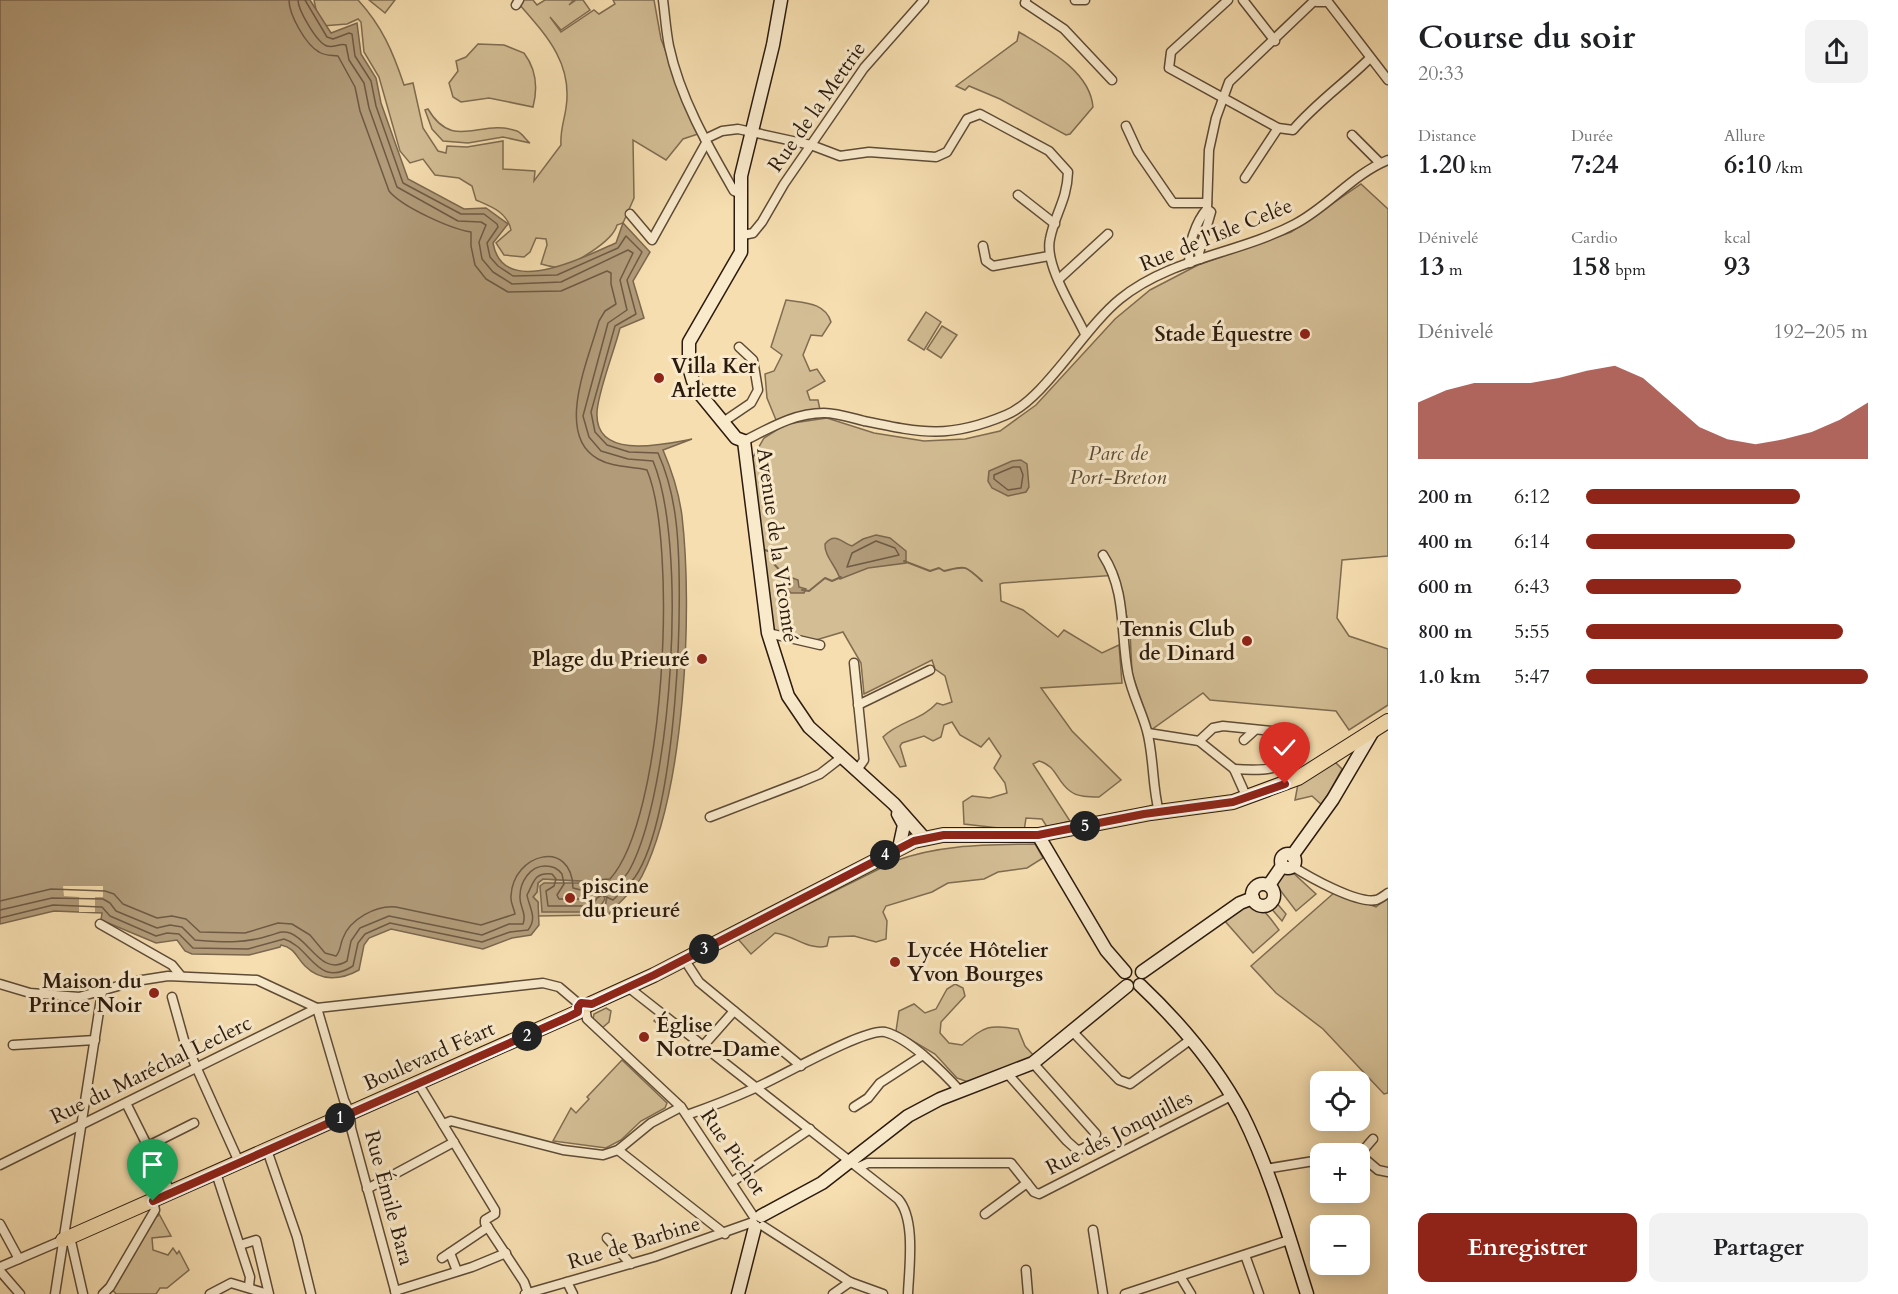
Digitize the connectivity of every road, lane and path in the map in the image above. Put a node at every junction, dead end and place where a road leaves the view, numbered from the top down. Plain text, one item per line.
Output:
1 (663, 0) edge
2 (781, 0) edge
3 (924, 0) edge
4 (1026, 0) edge
5 (1075, 0) edge
6 (1085, 0) edge
7 (1228, 0) edge
8 (1243, 0) edge
9 (1316, 1) edge
10 (1275, 41) junction
11 (1370, 58) junction
12 (1112, 80) dead end
13 (1388, 80) edge
14 (1223, 99) junction
15 (1126, 126) dead end
16 (1278, 128) junction
17 (752, 131) junction
18 (1352, 135) dead end
19 (705, 141) junction
20 (811, 145) junction
21 (1384, 161) edge
22 (1245, 178) dead end
23 (741, 194) junction
24 (1018, 195) dead end
25 (1207, 206) junction
26 (630, 214) dead end
27 (1055, 224) junction
28 (1108, 234) dead end
29 (743, 235) junction
30 (983, 246) dead end
31 (1049, 256) junction
32 (1200, 259) junction
33 (1190, 262) junction
34 (1059, 279) junction
35 (1085, 334) junction
36 (739, 347) dead end
37 (723, 422) junction
38 (744, 441) junction
39 (1103, 555) dead end
40 (768, 633) junction
41 (820, 645) dead end
42 (854, 663) dead end
43 (930, 670) dead end
44 (858, 705) junction
45 (1388, 713) edge
46 (1388, 721) edge
47 (1255, 730) junction
48 (1373, 731) junction
49 (1148, 733) junction
50 (1353, 739) junction
51 (1244, 740) dead end
52 (1198, 741) junction
53 (842, 757) junction
54 (1332, 757) junction
55 (1351, 766) junction
56 (1234, 769) junction
57 (858, 770) junction
58 (1282, 784) junction
59 (875, 786) junction
60 (1247, 798) junction
61 (1155, 808) junction
62 (710, 817) dead end
63 (1038, 835) junction
64 (924, 838) junction
65 (899, 848) junction
66 (1289, 863) junction
67 (1388, 893) edge
68 (100, 924) dead end
69 (684, 960) junction
70 (1125, 972) junction
71 (1142, 972) junction
72 (181, 976) junction
73 (0, 984) edge
74 (1133, 986) junction
75 (622, 990) junction
76 (102, 992) junction
77 (172, 997) dead end
78 (317, 1008) junction
79 (584, 1008) junction
80 (734, 1011) junction
81 (1071, 1030) junction
82 (95, 1040) junction
83 (1190, 1040) junction
84 (13, 1045) dead end
85 (703, 1046) junction
86 (923, 1055) junction
87 (1033, 1063) junction
88 (801, 1066) junction
89 (197, 1068) junction
90 (1007, 1073) junction
91 (418, 1083) junction
92 (756, 1088) junction
93 (960, 1091) junction
94 (1231, 1096) junction
95 (126, 1103) junction
96 (681, 1107) junction
97 (854, 1107) dead end
98 (350, 1113) junction
99 (687, 1115) junction
100 (194, 1123) dead end
101 (443, 1124) junction
102 (81, 1126) junction
103 (810, 1129) junction
104 (1373, 1139) dead end
105 (454, 1142) junction
106 (1369, 1143) edge
107 (148, 1146) junction
108 (267, 1150) junction
109 (618, 1150) junction
110 (1310, 1161) edge
111 (239, 1162) junction
112 (1370, 1163) edge
113 (0, 1165) edge
114 (855, 1165) junction
115 (1264, 1168) junction
116 (1388, 1172) edge
117 (216, 1173) junction
118 (732, 1182) junction
119 (1027, 1183) junction
120 (367, 1189) junction
121 (171, 1193) junction
122 (153, 1201) junction
123 (985, 1214) dead end
124 (757, 1222) junction
125 (0, 1224) edge
126 (488, 1227) junction
127 (1093, 1230) dead end
128 (725, 1234) junction
129 (67, 1238) junction
130 (607, 1238) dead end
131 (1289, 1240) junction
132 (240, 1245) junction
133 (506, 1253) junction
134 (1245, 1255) junction
135 (19, 1259) junction
136 (631, 1264) junction
137 (0, 1269) edge
138 (1026, 1270) dead end
139 (458, 1271) junction
140 (1180, 1276) junction
141 (567, 1282) junction
142 (850, 1282) junction
143 (249, 1286) junction
144 (109, 1292) edge
145 (395, 1292) edge
146 (1136, 1292) edge
147 (20, 1294) edge
148 (54, 1294) edge
149 (83, 1294) edge
150 (210, 1294) edge
151 (268, 1294) edge
152 (311, 1294) edge
153 (526, 1294) edge
154 (573, 1294) edge
155 (738, 1294) edge
156 (832, 1294) edge
157 (883, 1294) edge
158 (908, 1294) edge
159 (1028, 1294) edge
160 (1103, 1294) edge
161 (1125, 1294) edge
162 (1191, 1294) edge
163 (1259, 1294) edge
164 (1307, 1294) edge

1 - 19 street
2 - 17 main road, Avenue de la Vicomté
3 - 20 street, Rue de la Mettrie
4 - 12 street
5 - 6 street
7 - 14 street
8 - 10 street
9 - 10 street
9 - 11 street
10 - 14 street
11 - 13 street
11 - 16 street
14 - 16 street
14 - 25 street
15 - 25 street
16 - 22 street
17 - 19 street
17 - 20 street
17 - 23 main road, Avenue de la Vicomté
18 - 21 street
19 - 23 street
19 - 26 street
20 - 27 street
20 - 29 street, Rue de la Mettrie
21 - 32 street, Rue de l'Isle Celée
23 - 29 main road, Avenue de la Vicomté
24 - 27 street
25 - 32 street
25 - 33 street
27 - 31 street
28 - 34 street
29 - 37 main road, Avenue de la Vicomté
30 - 31 street
31 - 34 street
32 - 33 street, Rue de l'Isle Celée
33 - 35 street, Rue de l'Isle Celée
34 - 35 street
35 - 38 street, Rue de l'Isle Celée
36 - 37 street
37 - 38 main road, Avenue de la Vicomté
38 - 40 main road, Avenue de la Vicomté
39 - 49 street
40 - 41 street
40 - 53 main road, Avenue de la Vicomté
42 - 44 street
43 - 44 street
44 - 57 street
45 - 50 main road
46 - 48 main road
47 - 51 street
47 - 52 street
47 - 56 street
48 - 50 main road
48 - 55 main road
49 - 52 street
49 - 61 street
50 - 54 main road
50 - 55 main road
50 - 58 main road
52 - 56 street
53 - 57 main road, Avenue de la Vicomté
53 - 62 street
54 - 55 main road
54 - 58 main road
55 - 66 main road
56 - 60 street
57 - 59 main road, Avenue de la Vicomté
58 - 60 main road
59 - 64 main road, Avenue de la Vicomté
59 - 65 main road, Avenue de la Vicomté
60 - 61 main road
61 - 63 main road
63 - 64 main road
63 - 70 main road
64 - 65 main road, Boulevard Féart
65 - 69 main road, Boulevard Féart
66 - 67 street
66 - 71 main road
68 - 72 street
69 - 75 main road, Boulevard Féart
69 - 80 street
70 - 71 main road
70 - 74 main road
71 - 74 main road
72 - 76 street
72 - 78 street
73 - 76 street
74 - 81 main road
74 - 83 main road
75 - 79 main road, Boulevard Féart
75 - 85 street
76 - 82 street
77 - 89 street
78 - 79 street, Rue Pichot
78 - 89 street, Rue du Maréchal Leclerc
78 - 98 street, Rue Émile Bara
79 - 91 main road, Boulevard Féart
79 - 96 street, Rue Pichot
80 - 85 street
80 - 88 street
81 - 83 street
81 - 87 main road
82 - 84 street
82 - 102 street
83 - 94 main road
85 - 92 street
86 - 88 street
86 - 93 street
86 - 97 street
87 - 90 main road
87 - 90 street
88 - 92 street
89 - 95 street, Rue du Maréchal Leclerc
89 - 111 street
90 - 93 main road
91 - 98 main road, Boulevard Féart
91 - 101 street
92 - 99 street
92 - 103 street
93 - 114 main road
94 - 115 main road
94 - 119 street, Rue des Jonquilles
95 - 102 street, Rue du Maréchal Leclerc
95 - 107 street
96 - 99 street, Rue Pichot
96 - 109 street
98 - 108 main road, Boulevard Féart
98 - 120 street, Rue Émile Bara
99 - 118 street, Rue Pichot
100 - 107 street
101 - 105 street
101 - 109 street
102 - 113 street, Rue du Maréchal Leclerc
102 - 129 street
103 - 114 street
103 - 118 street
104 - 106 street
105 - 120 street
105 - 126 street
107 - 121 street
108 - 111 main road, Boulevard Féart
108 - 152 street
109 - 128 street
110 - 115 street
111 - 117 main road, Boulevard Féart
112 - 116 street
114 - 119 street, Rue des Jonquilles
114 - 124 main road
114 - 158 street
115 - 131 main road
117 - 121 main road, Boulevard Féart
117 - 132 street
118 - 124 street, Rue Pichot
119 - 123 street, Rue des Jonquilles
120 - 145 street, Rue Émile Bara
121 - 122 main road, Boulevard Féart
122 - 129 main road, Boulevard Féart
122 - 144 street
124 - 128 street, Rue de Barbine
124 - 142 street, Rue Pichot
124 - 155 main road
125 - 135 street
126 - 133 street
126 - 139 street
127 - 160 street
128 - 136 street, Rue de Barbine
129 - 135 street, Boulevard Féart
129 - 148 street
129 - 149 street
130 - 136 street
131 - 134 street
131 - 164 main road
132 - 143 street
132 - 151 street
133 - 139 street
133 - 153 street
134 - 140 street
134 - 163 street
135 - 137 street, Boulevard Féart
136 - 141 street, Rue de Barbine
137 - 147 street
138 - 159 street
139 - 145 street
140 - 146 street
140 - 162 street
141 - 153 street, Rue de Barbine
141 - 154 street
142 - 156 street
142 - 157 street, Rue Pichot
143 - 150 street
143 - 151 street
146 - 161 street

